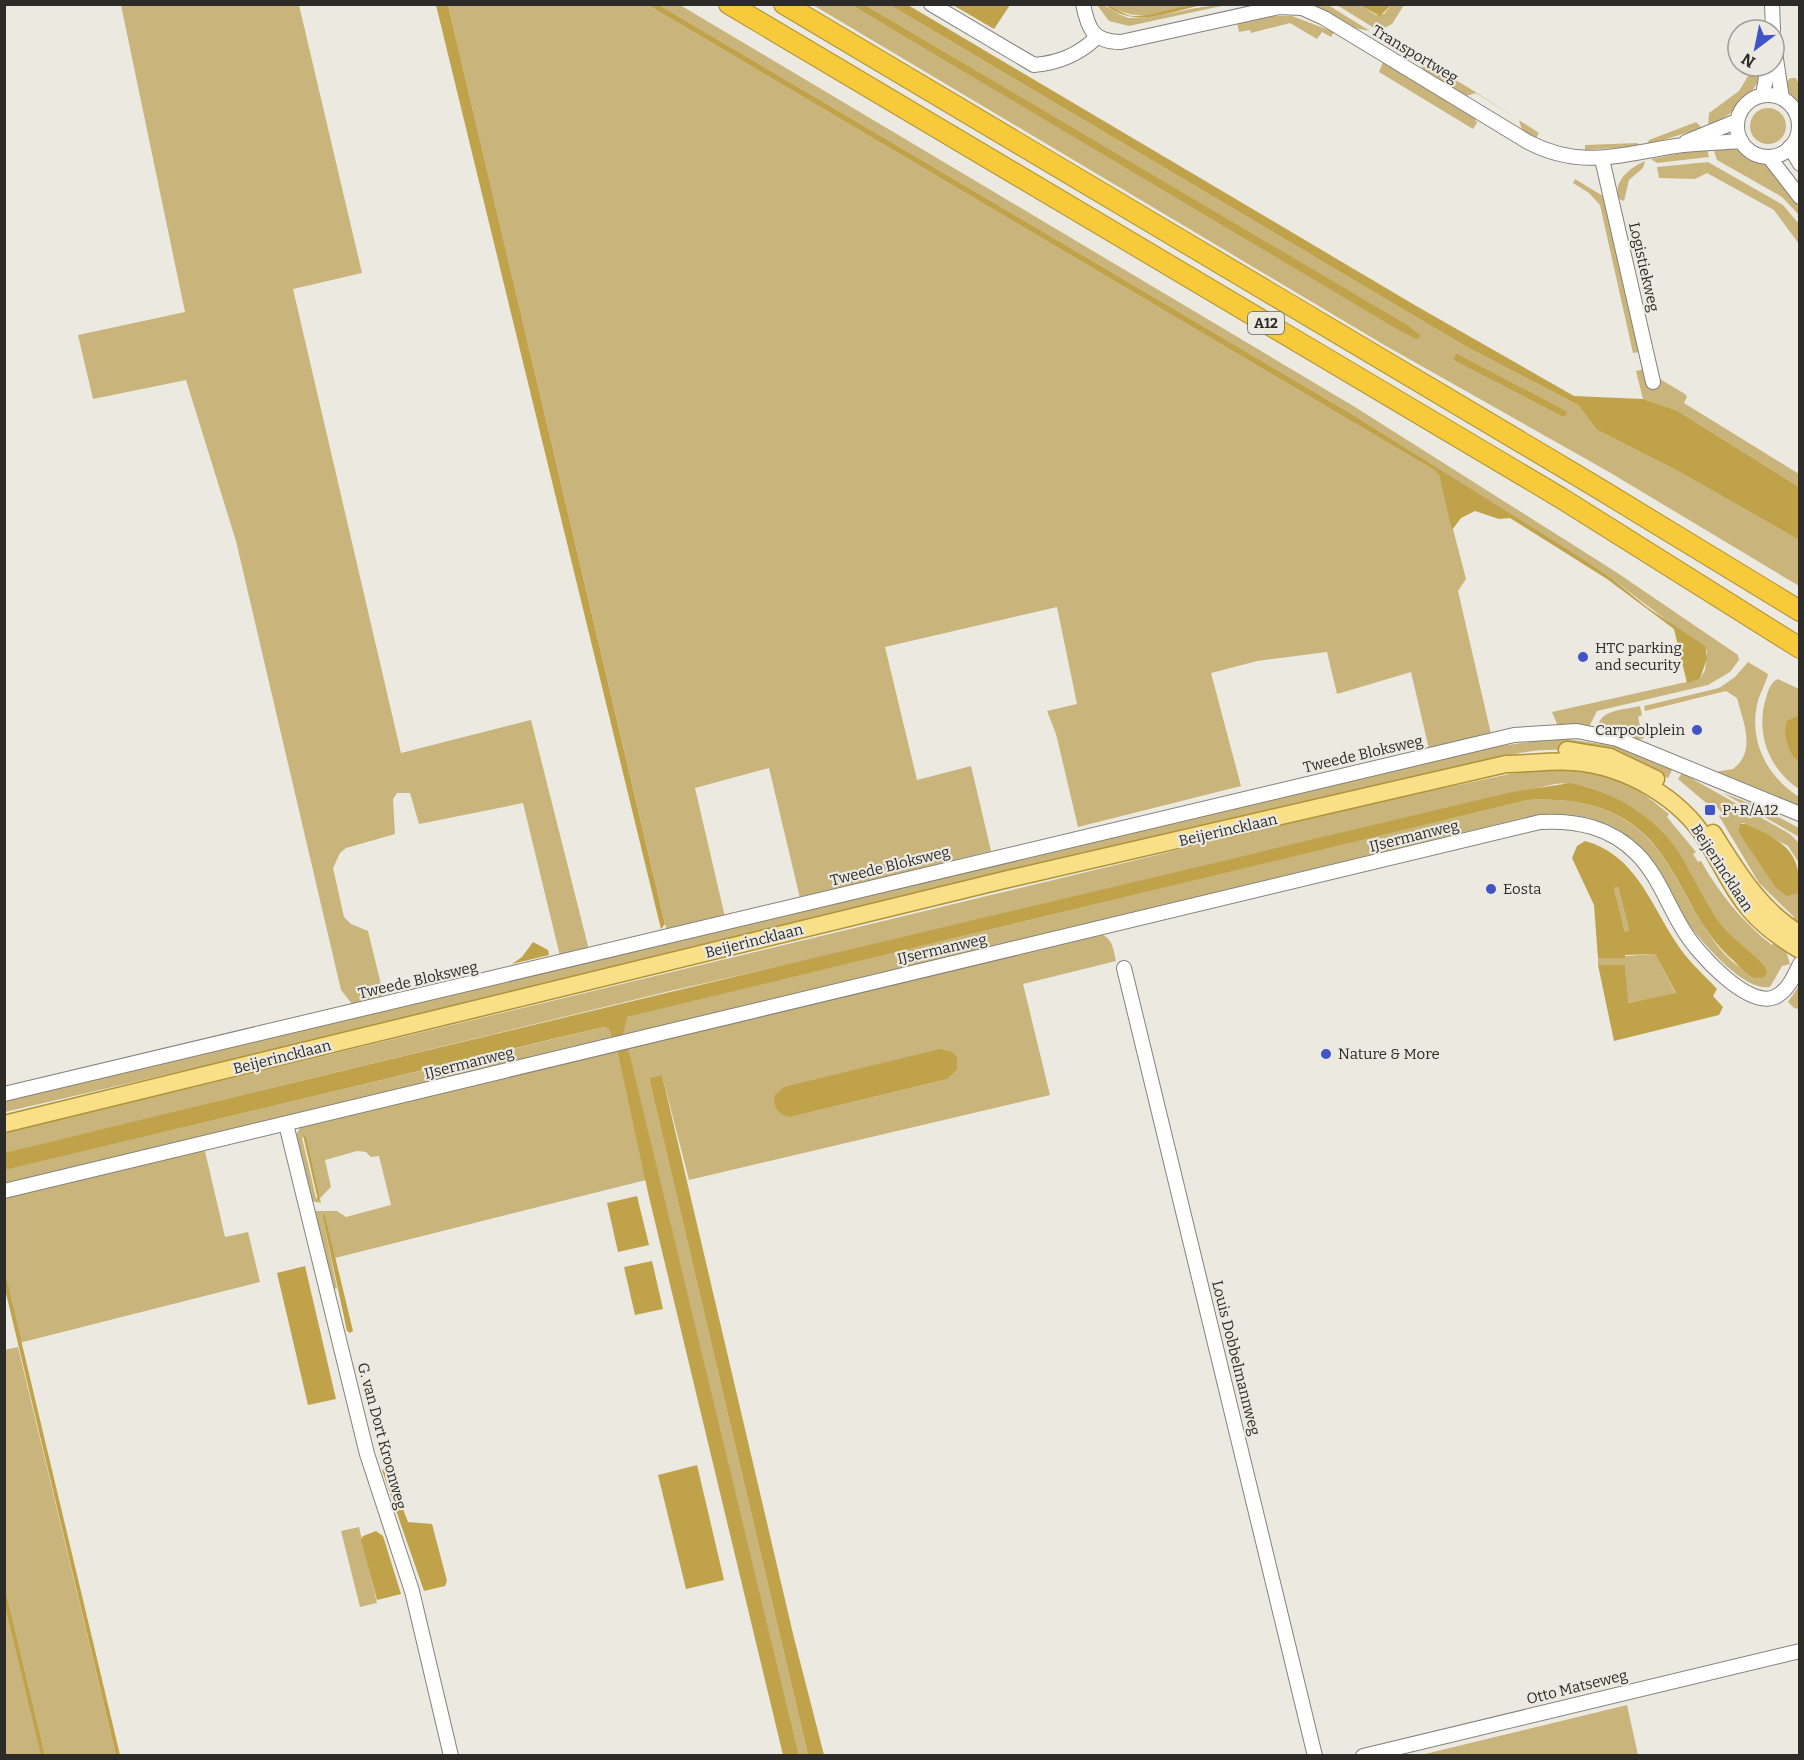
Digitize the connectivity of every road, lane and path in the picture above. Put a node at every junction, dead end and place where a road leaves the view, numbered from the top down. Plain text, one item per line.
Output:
1 (729, 4) edge
2 (784, 4) edge
3 (931, 4) edge
4 (1083, 4) edge
5 (1096, 38) junction
6 (1766, 78) edge
7 (1779, 78) edge
8 (1763, 95) junction
9 (1782, 98) junction
10 (1737, 122) junction
11 (1741, 141) junction
12 (1677, 146) junction
13 (1790, 147) junction
14 (1769, 157) junction
15 (1602, 159) junction
16 (1800, 164) edge
17 (1800, 197) edge
18 (1653, 382) dead end
19 (1800, 611) edge
20 (1800, 648) edge
21 (1506, 764) junction
22 (1777, 807) junction
23 (1800, 814) edge
24 (1800, 822) edge
25 (1800, 934) edge
26 (1800, 950) edge
27 (1800, 964) edge
28 (1124, 968) dead end
29 (4, 1094) edge
30 (4, 1124) edge
31 (286, 1124) junction
32 (4, 1191) edge
33 (1800, 1651) edge
34 (451, 1755) edge
35 (1315, 1755) edge
36 (1363, 1755) edge

1 - 20 highway, A12
2 - 19 highway, A12
3 - 5 street
4 - 5 street
5 - 15 street, Transportweg
6 - 8 street
7 - 9 street
8 - 9 street
8 - 10 street
9 - 13 street
10 - 11 street
10 - 12 street, Transportweg
11 - 12 street, Transportweg
11 - 14 street
12 - 15 street, Transportweg
13 - 14 street
13 - 16 street
14 - 17 street
15 - 18 street, Logistiekweg
21 - 25 main road, Beijerincklaan
21 - 26 main road, Beijerincklaan
21 - 30 main road, Beijerincklaan
22 - 23 street, Tweede Bloksweg
22 - 24 street, Tweede Bloksweg
22 - 29 street, Tweede Bloksweg
27 - 31 street, IJsermanweg
28 - 35 street, Louis Dobbelmannweg
31 - 32 street, IJsermanweg
31 - 34 street, G. van Dort Kroonweg
33 - 36 street, Otto Matseweg

